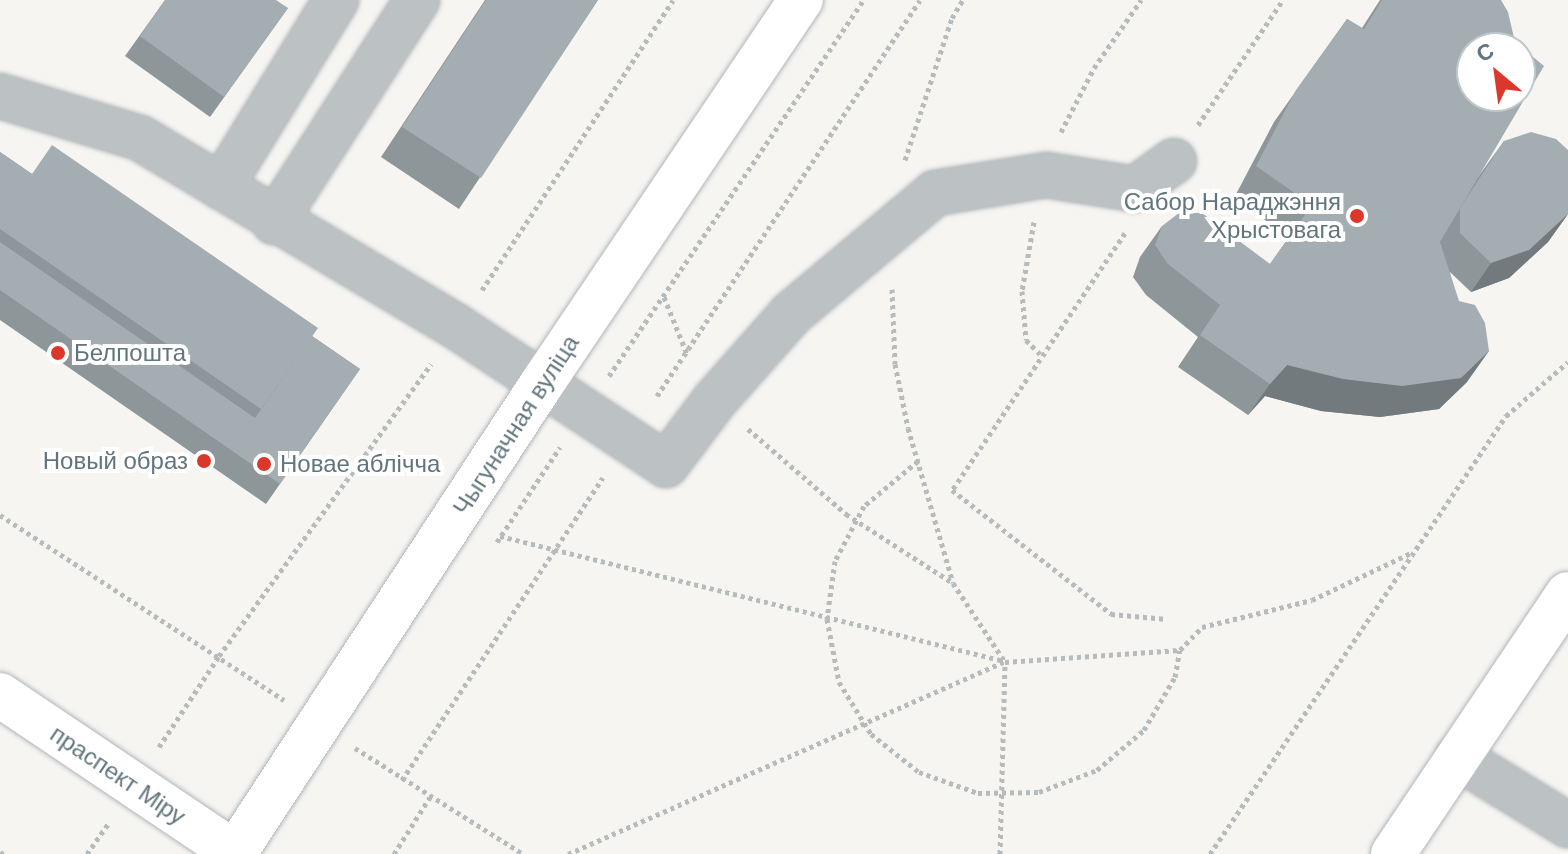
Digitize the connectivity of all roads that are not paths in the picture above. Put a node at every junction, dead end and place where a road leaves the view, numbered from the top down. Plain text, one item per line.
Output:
1 (336, 0) edge
2 (417, 0) edge
3 (801, 0) edge
4 (0, 96) edge
5 (1174, 161) road end
6 (221, 187) junction
7 (274, 222) junction
8 (541, 385) junction
9 (1568, 594) edge
10 (0, 695) edge
11 (1457, 757) junction
12 (1568, 825) edge
13 (235, 854) edge
14 (1393, 854) edge

1 - 6 lane
2 - 7 lane
3 - 8 main road, Чыгуначная вуліца
4 - 6 lane
5 - 8 lane
6 - 7 lane
7 - 8 lane
8 - 13 main road, Чыгуначная вуліца
9 - 11 main road
10 - 13 main road, праспект Міру
11 - 12 lane
11 - 14 main road

